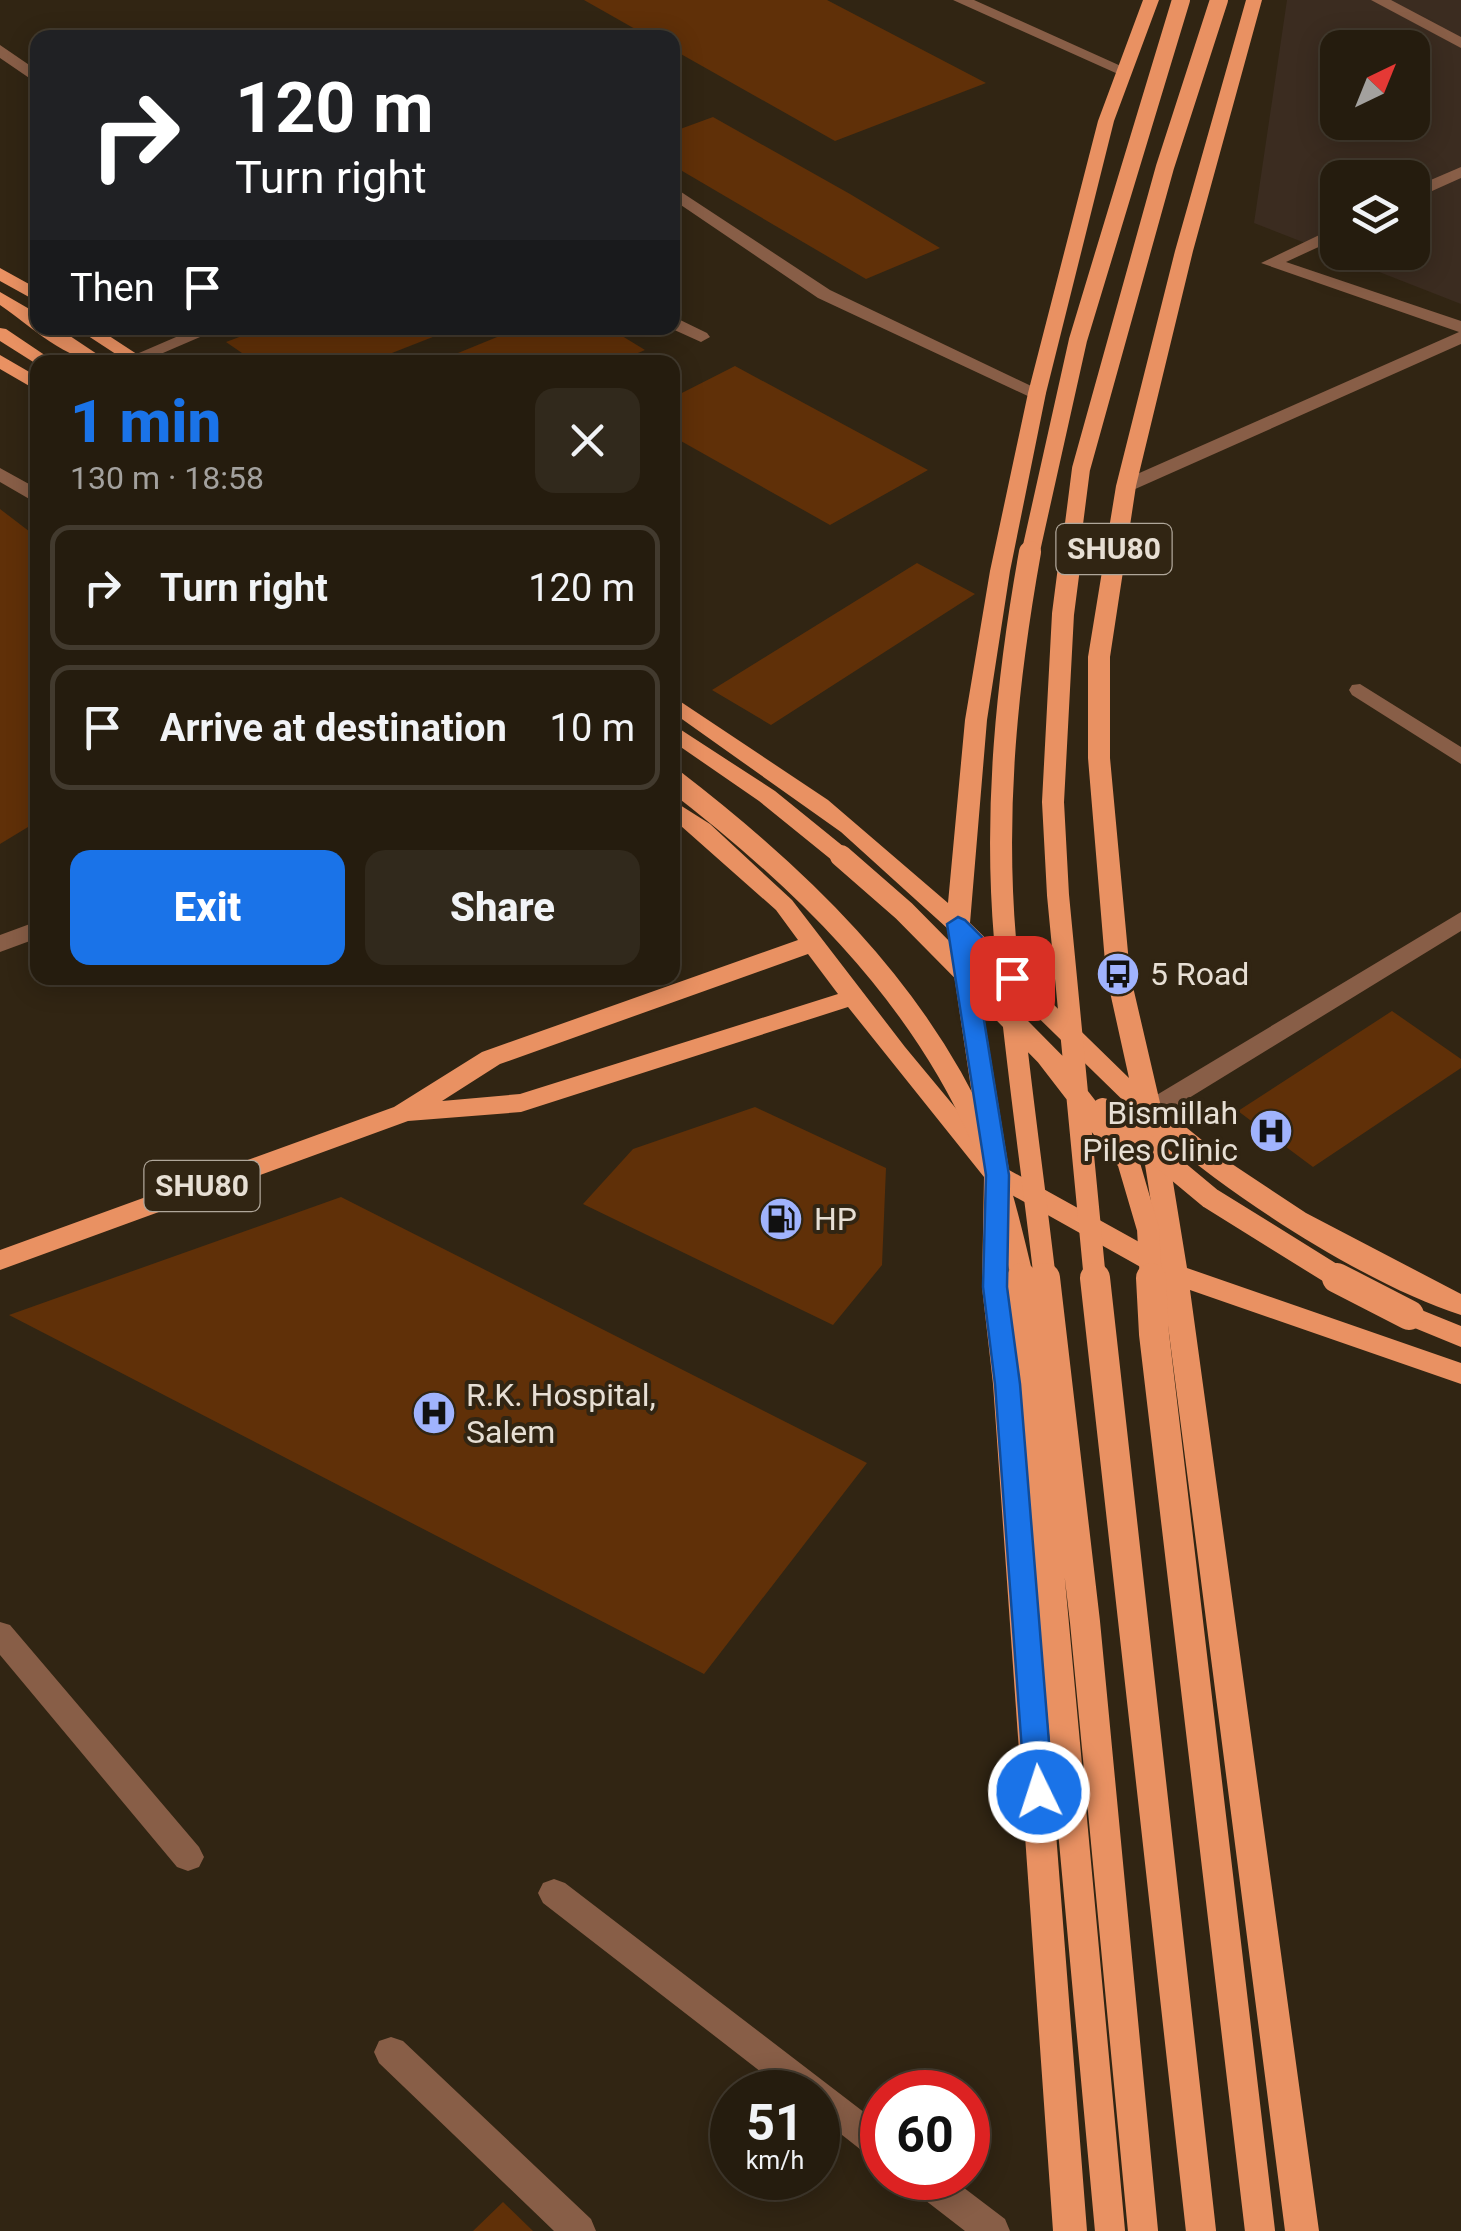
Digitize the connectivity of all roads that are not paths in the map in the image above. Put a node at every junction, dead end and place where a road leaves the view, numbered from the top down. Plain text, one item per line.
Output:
1 (962, 0) edge
2 (1151, 0) edge
3 (1180, 0) edge
4 (1219, 0) edge
5 (1254, 0) edge
6 (1385, 1) edge
7 (1461, 43) edge
8 (0, 50) edge
9 (1124, 71) junction
10 (30, 73) edge
11 (1461, 172) edge
12 (1430, 187) edge
13 (680, 196) edge
14 (1320, 239) edge
15 (0, 273) edge
16 (30, 292) edge
17 (0, 298) edge
18 (30, 317) edge
19 (680, 325) edge
20 (1461, 327) edge
21 (0, 333) edge
22 (57, 335) edge
23 (96, 335) edge
24 (196, 335) edge
25 (701, 336) dead end
26 (1461, 337) edge
27 (35, 355) edge
28 (89, 355) edge
29 (128, 355) edge
30 (151, 355) edge
31 (0, 362) edge
32 (30, 381) edge
33 (1037, 392) junction
34 (0, 474) edge
35 (1126, 486) junction
36 (30, 493) edge
37 (1360, 690) dead end
38 (680, 708) edge
39 (680, 736) edge
40 (1461, 757) edge
41 (680, 784) edge
42 (680, 813) edge
43 (1461, 920) edge
44 (958, 924) junction
45 (30, 932) edge
46 (814, 943) junction
47 (0, 944) edge
48 (854, 997) junction
49 (1047, 1056) junction
50 (1149, 1111) junction
51 (403, 1113) junction
52 (998, 1175) junction
53 (0, 1260) edge
54 (1176, 1274) junction
55 (1461, 1305) edge
56 (1461, 1338) edge
57 (1461, 1374) edge
58 (0, 1634) edge
59 (188, 1857) dead end
60 (554, 1894) dead end
61 (391, 2052) dead end
62 (784, 2070) edge
63 (840, 2113) edge
64 (860, 2129) edge
65 (953, 2200) edge
66 (579, 2231) edge
67 (993, 2231) edge
68 (1070, 2231) edge
69 (1110, 2231) edge
70 (1143, 2231) edge
71 (1201, 2231) edge
72 (1260, 2231) edge
73 (1302, 2231) edge

1 - 9 street
2 - 9 main road, SHU80
3 - 70 main road, bridge
4 - 71 main road, bridge
5 - 35 main road, SHU80
6 - 7 street
8 - 10 street
9 - 33 main road, SHU80
11 - 12 street
13 - 33 street
14 - 20 street
15 - 16 main road
17 - 18 main road
19 - 25 street
21 - 27 main road
22 - 28 main road
23 - 29 main road
24 - 30 street
26 - 35 street
31 - 32 main road
33 - 44 main road, SHU80
34 - 36 street
35 - 50 main road, SHU80
37 - 40 street
38 - 44 main road
39 - 49 main road, bridge
41 - 69 main road, bridge
42 - 46 main road
43 - 50 street
44 - 50 main road
44 - 52 main road
45 - 47 street
46 - 48 main road
46 - 51 main road
48 - 51 main road
48 - 52 main road
49 - 56 main road, bridge
49 - 72 main road, bridge
50 - 54 main road
50 - 55 main road
51 - 53 main road, SHU80
52 - 54 main road
52 - 68 main road
54 - 57 main road
54 - 73 main road
58 - 59 street
60 - 62 street
61 - 66 street
63 - 64 street
65 - 67 street

